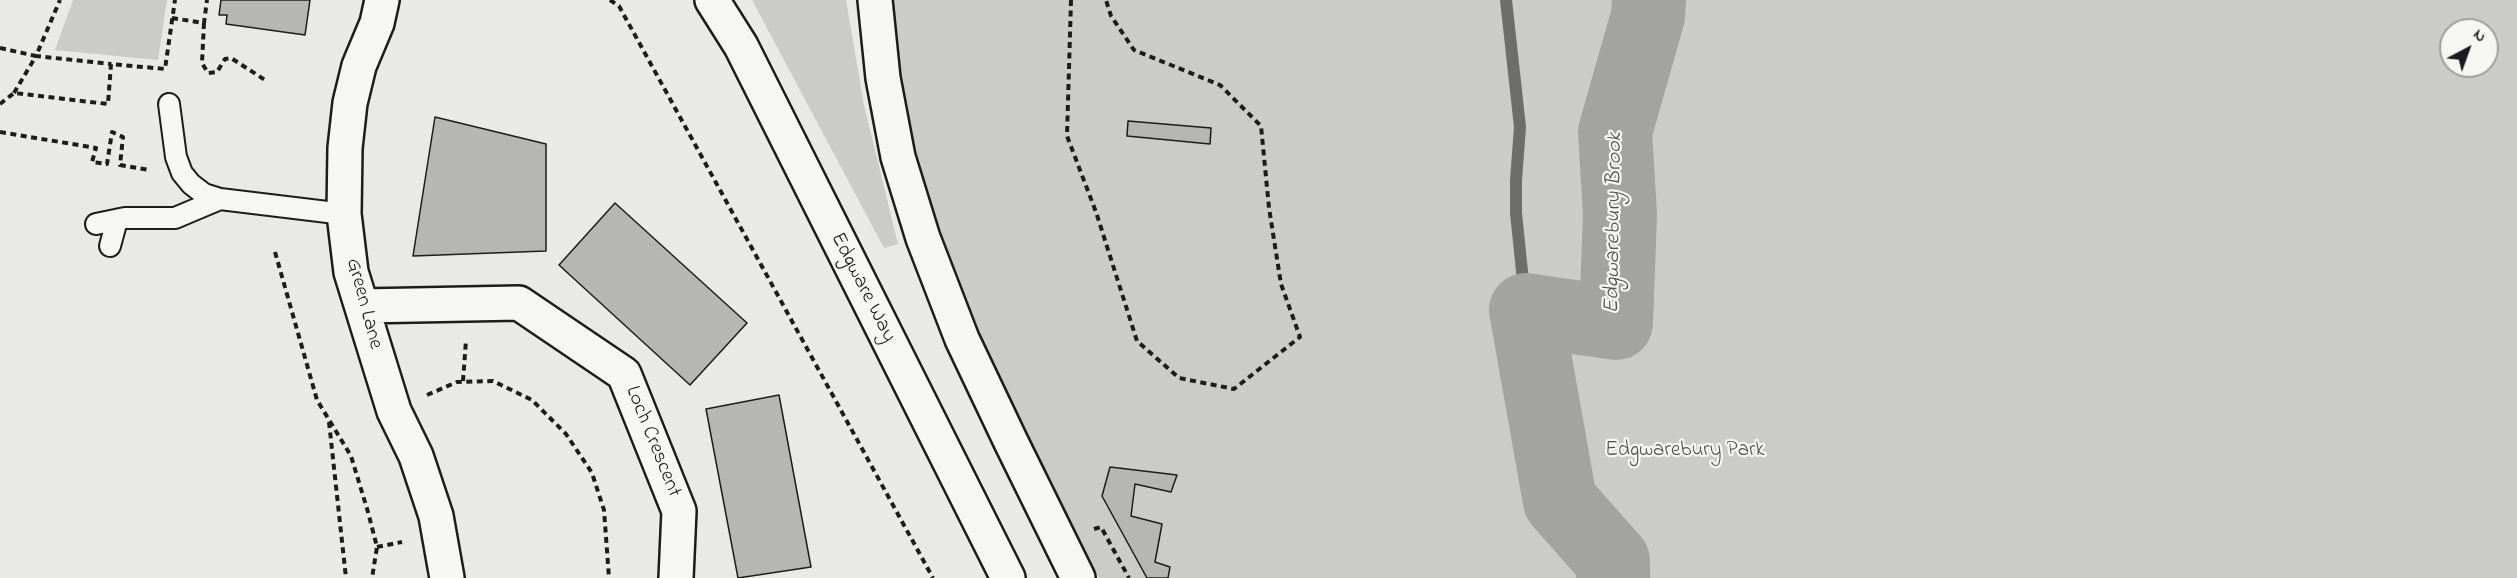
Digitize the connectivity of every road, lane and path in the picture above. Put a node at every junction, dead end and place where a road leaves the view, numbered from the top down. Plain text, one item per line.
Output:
1 (60, 0) edge
2 (175, 0) edge
3 (207, 0) edge
4 (401, 0) edge
5 (610, 0) edge
6 (712, 0) edge
7 (875, 0) edge
8 (1071, 0) edge
9 (1106, 0) edge
10 (380, 12) edge
11 (172, 18) junction
12 (204, 23) junction
13 (0, 48) edge
14 (36, 56) junction
15 (111, 64) junction
16 (265, 80) dead end
17 (14, 93) junction
18 (0, 104) edge
19 (169, 104) dead end
20 (0, 132) edge
21 (153, 171) dead end
22 (220, 200) junction
23 (344, 214) junction
24 (117, 220) junction
25 (96, 224) dead end
26 (110, 246) dead end
27 (275, 252) dead end
28 (362, 306) junction
29 (394, 411) junction
30 (328, 418) junction
31 (398, 543) dead end
32 (377, 547) junction
33 (346, 578) edge
34 (372, 578) edge
35 (447, 578) edge
36 (609, 578) edge
37 (676, 578) edge
38 (933, 578) edge
39 (1008, 578) edge
40 (1078, 578) edge

1 - 14 path
2 - 11 path
3 - 12 path
4 - 10 main road, Green Lane
5 - 38 path
6 - 39 main road, Edgware Way
7 - 40 main road
8 - 9 path
10 - 23 main road, Green Lane
11 - 12 path
11 - 15 path
12 - 16 path
13 - 14 path
14 - 15 path
14 - 17 path
15 - 17 path
17 - 18 path
19 - 22 lane
20 - 21 path
22 - 23 lane
22 - 24 lane
23 - 28 main road, Green Lane
24 - 25 lane
24 - 26 lane
27 - 30 path
28 - 29 main road, Green Lane
28 - 37 main road, Loch Crescent
29 - 35 main road, Green Lane
29 - 36 path
30 - 32 path
30 - 33 path
31 - 32 path
32 - 34 path

